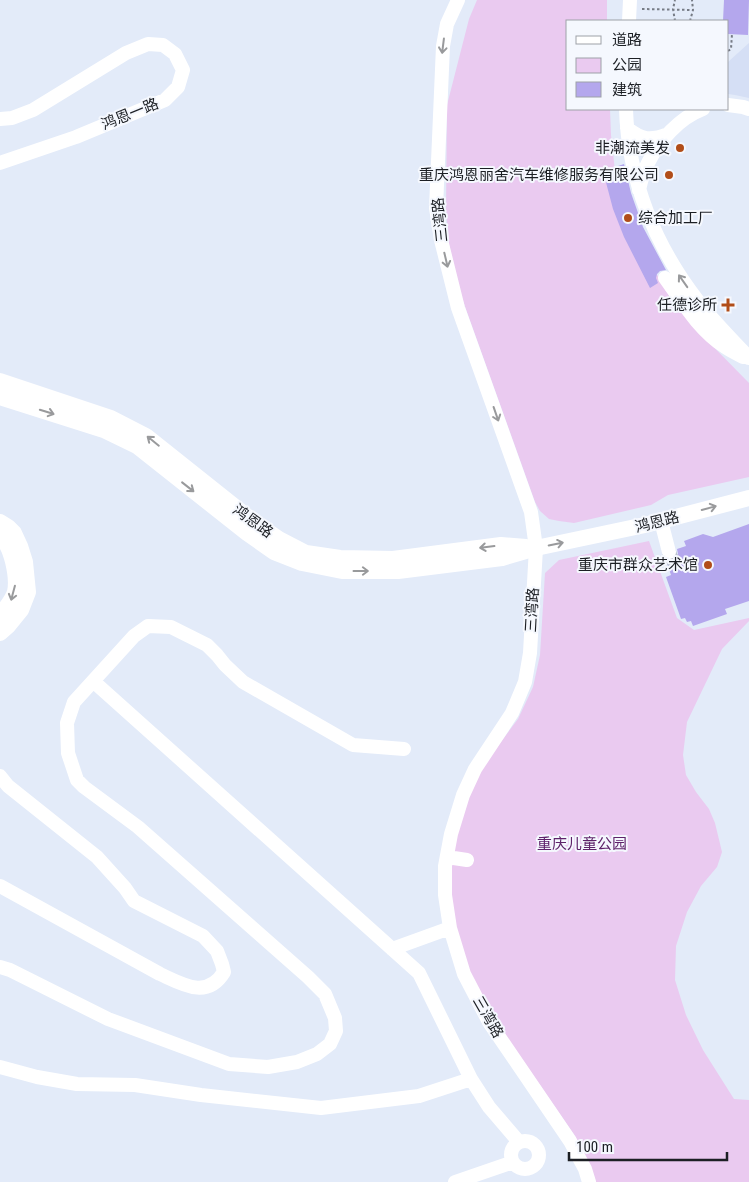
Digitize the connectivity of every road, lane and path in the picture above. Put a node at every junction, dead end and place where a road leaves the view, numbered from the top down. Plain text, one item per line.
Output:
1 (458, 0) edge
2 (630, 0) edge
3 (675, 0) edge
4 (692, 0) edge
5 (656, 9) dead end
6 (672, 9) junction
7 (693, 10) junction
8 (629, 20) edge
9 (675, 20) edge
10 (690, 20) edge
11 (732, 34) dead end
12 (729, 50) edge
13 (729, 105) edge
14 (749, 109) edge
15 (626, 110) edge
16 (701, 110) edge
17 (0, 120) edge
18 (627, 128) junction
19 (668, 134) junction
20 (0, 163) edge
21 (639, 190) junction
22 (666, 278) dead end
23 (749, 359) edge
24 (0, 381) edge
25 (0, 397) edge
26 (749, 498) edge
27 (0, 522) edge
28 (653, 523) junction
29 (0, 537) edge
30 (536, 548) junction
31 (669, 552) tunnel mouth
32 (0, 615) edge
33 (0, 633) edge
34 (93, 681) junction
35 (404, 749) dead end
36 (0, 776) edge
37 (447, 858) junction
38 (467, 860) dead end
39 (0, 886) edge
40 (450, 928) junction
41 (392, 949) junction
42 (0, 967) edge
43 (0, 1067) edge
44 (471, 1079) junction
45 (519, 1142) junction
46 (513, 1162) junction
47 (455, 1182) edge
48 (589, 1182) edge

1 -> 30 street, 三湾路
2 - 8 street
3 - 6 path
4 - 7 path
5 - 6 path
6 - 7 path
6 - 9 path
7 - 10 path
11 - 12 path
13 - 14 street
15 - 18 street
16 - 19 street
17 - 20 street, 鸿恩一路
18 - 19 street
18 - 21 street
19 - 21 street
23 -> 21 street
22 - 23 street
30 -> 24 main road, 鸿恩路
25 -> 30 main road, 鸿恩路
28 -> 26 main road, 鸿恩路
27 - 33 main road
30 -> 28 main road, 鸿恩路
28 - 31 street
29 -> 32 main road
30 - 37 street, 三湾路
34 - 35 street
34 - 41 street
34 - 42 street
36 - 39 street
37 - 38 street
37 - 40 street, 三湾路
40 - 41 street
40 - 48 street, 三湾路
41 - 44 street
43 - 44 street
44 - 45 street
45 - 46 street
45 - 46 street
46 - 47 street

